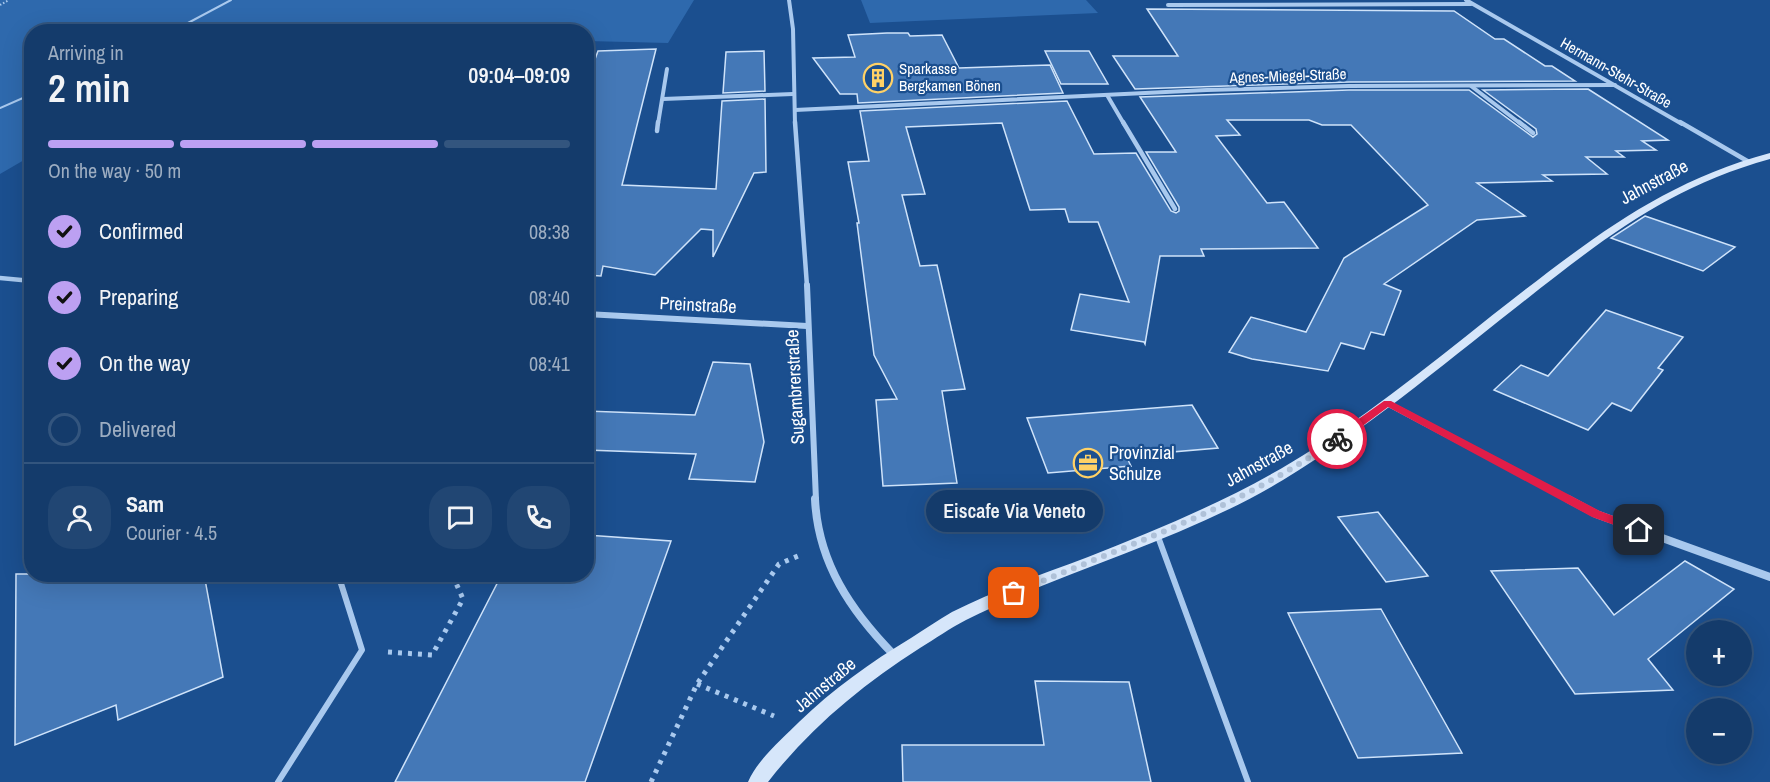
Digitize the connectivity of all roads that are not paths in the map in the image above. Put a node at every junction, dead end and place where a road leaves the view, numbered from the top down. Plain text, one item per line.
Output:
1 (231, 0) edge
2 (789, 0) edge
3 (1466, 0) edge
4 (1472, 4) junction
5 (1168, 5) dead end
6 (186, 24) edge
7 (667, 69) dead end
8 (1615, 85) junction
9 (1470, 86) junction
10 (793, 94) junction
11 (1107, 95) junction
12 (24, 98) edge
13 (663, 99) junction
14 (0, 108) edge
15 (795, 111) junction
16 (657, 131) dead end
17 (1533, 133) dead end
18 (1770, 156) edge
19 (1749, 162) junction
20 (1175, 209) dead end
21 (0, 278) edge
22 (24, 280) edge
23 (594, 314) edge
24 (807, 326) junction
25 (1387, 403) junction
26 (1158, 534) junction
27 (1770, 577) edge
28 (341, 582) edge
29 (894, 655) junction
30 (278, 782) edge
31 (757, 782) edge
32 (1248, 782) edge

1 - 6 lane
2 - 10 street, Sugambrerstraße
3 - 4 street, Hermann-Stehr-Straße
4 - 5 street, Hermann-Stehr-Straße
4 - 8 street, Hermann-Stehr-Straße
7 - 13 street
8 - 9 street, Agnes-Miegel-Straße
8 - 19 street, Hermann-Stehr-Straße
9 - 11 street, Agnes-Miegel-Straße
9 - 17 street
10 - 13 street
10 - 15 street, Sugambrerstraße
11 - 15 street, Agnes-Miegel-Straße
11 - 20 street
12 - 14 lane
13 - 16 street
15 - 24 street, Sugambrerstraße
18 - 19 main road, Jahnstraße
19 - 25 main road, Jahnstraße
21 - 22 street
23 - 24 street, Preinstraße
24 - 29 street, Sugambrerstraße
25 - 26 main road, Jahnstraße
25 - 27 street
26 - 29 main road, Jahnstraße
26 - 32 lane
28 - 30 lane
29 - 31 main road, Jahnstraße

